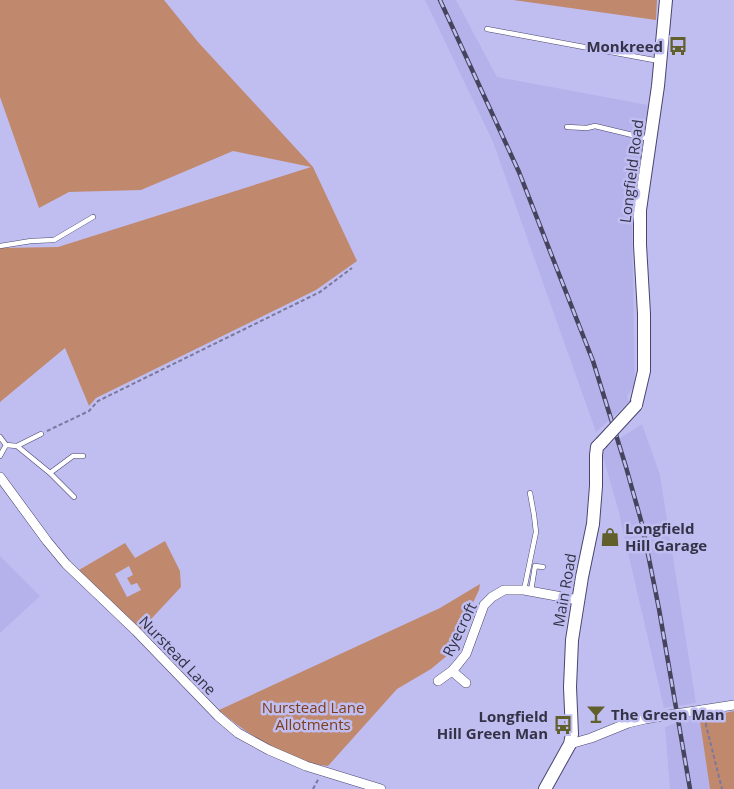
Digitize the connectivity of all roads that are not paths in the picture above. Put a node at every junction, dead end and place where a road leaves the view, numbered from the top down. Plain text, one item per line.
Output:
1 (666, 0) edge
2 (487, 29) dead end
3 (660, 61) junction
4 (567, 127) dead end
5 (650, 140) junction
6 (93, 217) dead end
7 (0, 246) edge
8 (636, 405) joint
9 (41, 434) road end
10 (0, 437) edge
11 (6, 445) junction
12 (17, 446) junction
13 (0, 456) edge
14 (83, 456) dead end
15 (50, 472) junction
16 (0, 477) edge
17 (8, 488) junction
18 (530, 493) dead end
19 (0, 496) edge
20 (74, 497) dead end
21 (543, 567) dead end
22 (528, 591) junction
23 (578, 600) junction
24 (452, 671) junction
25 (438, 681) dead end
26 (466, 683) dead end
27 (734, 705) edge
28 (570, 744) junction
29 (380, 789) edge
30 (545, 789) edge

1 - 3 main road, Longfield Road
2 - 3 lane
3 - 5 main road, Longfield Road
4 - 5 lane
5 - 8 main road, Longfield Road
6 - 7 lane
8 - 23 main road, Main Road, bridge
9 - 12 lane
10 - 11 lane
11 - 12 lane
11 - 13 lane
12 - 15 lane
14 - 15 lane
15 - 20 lane
16 - 17 street, Nurstead Lane
17 - 19 street
17 - 29 street, Nurstead Lane
18 - 22 lane
21 - 22 lane
22 - 23 street, Ryecroft
22 - 24 street, Ryecroft
23 - 28 main road, Main Road
24 - 25 street, Ryecroft
24 - 26 street, Ryecroft
27 - 28 street, bridge
28 - 30 main road, Main Road

